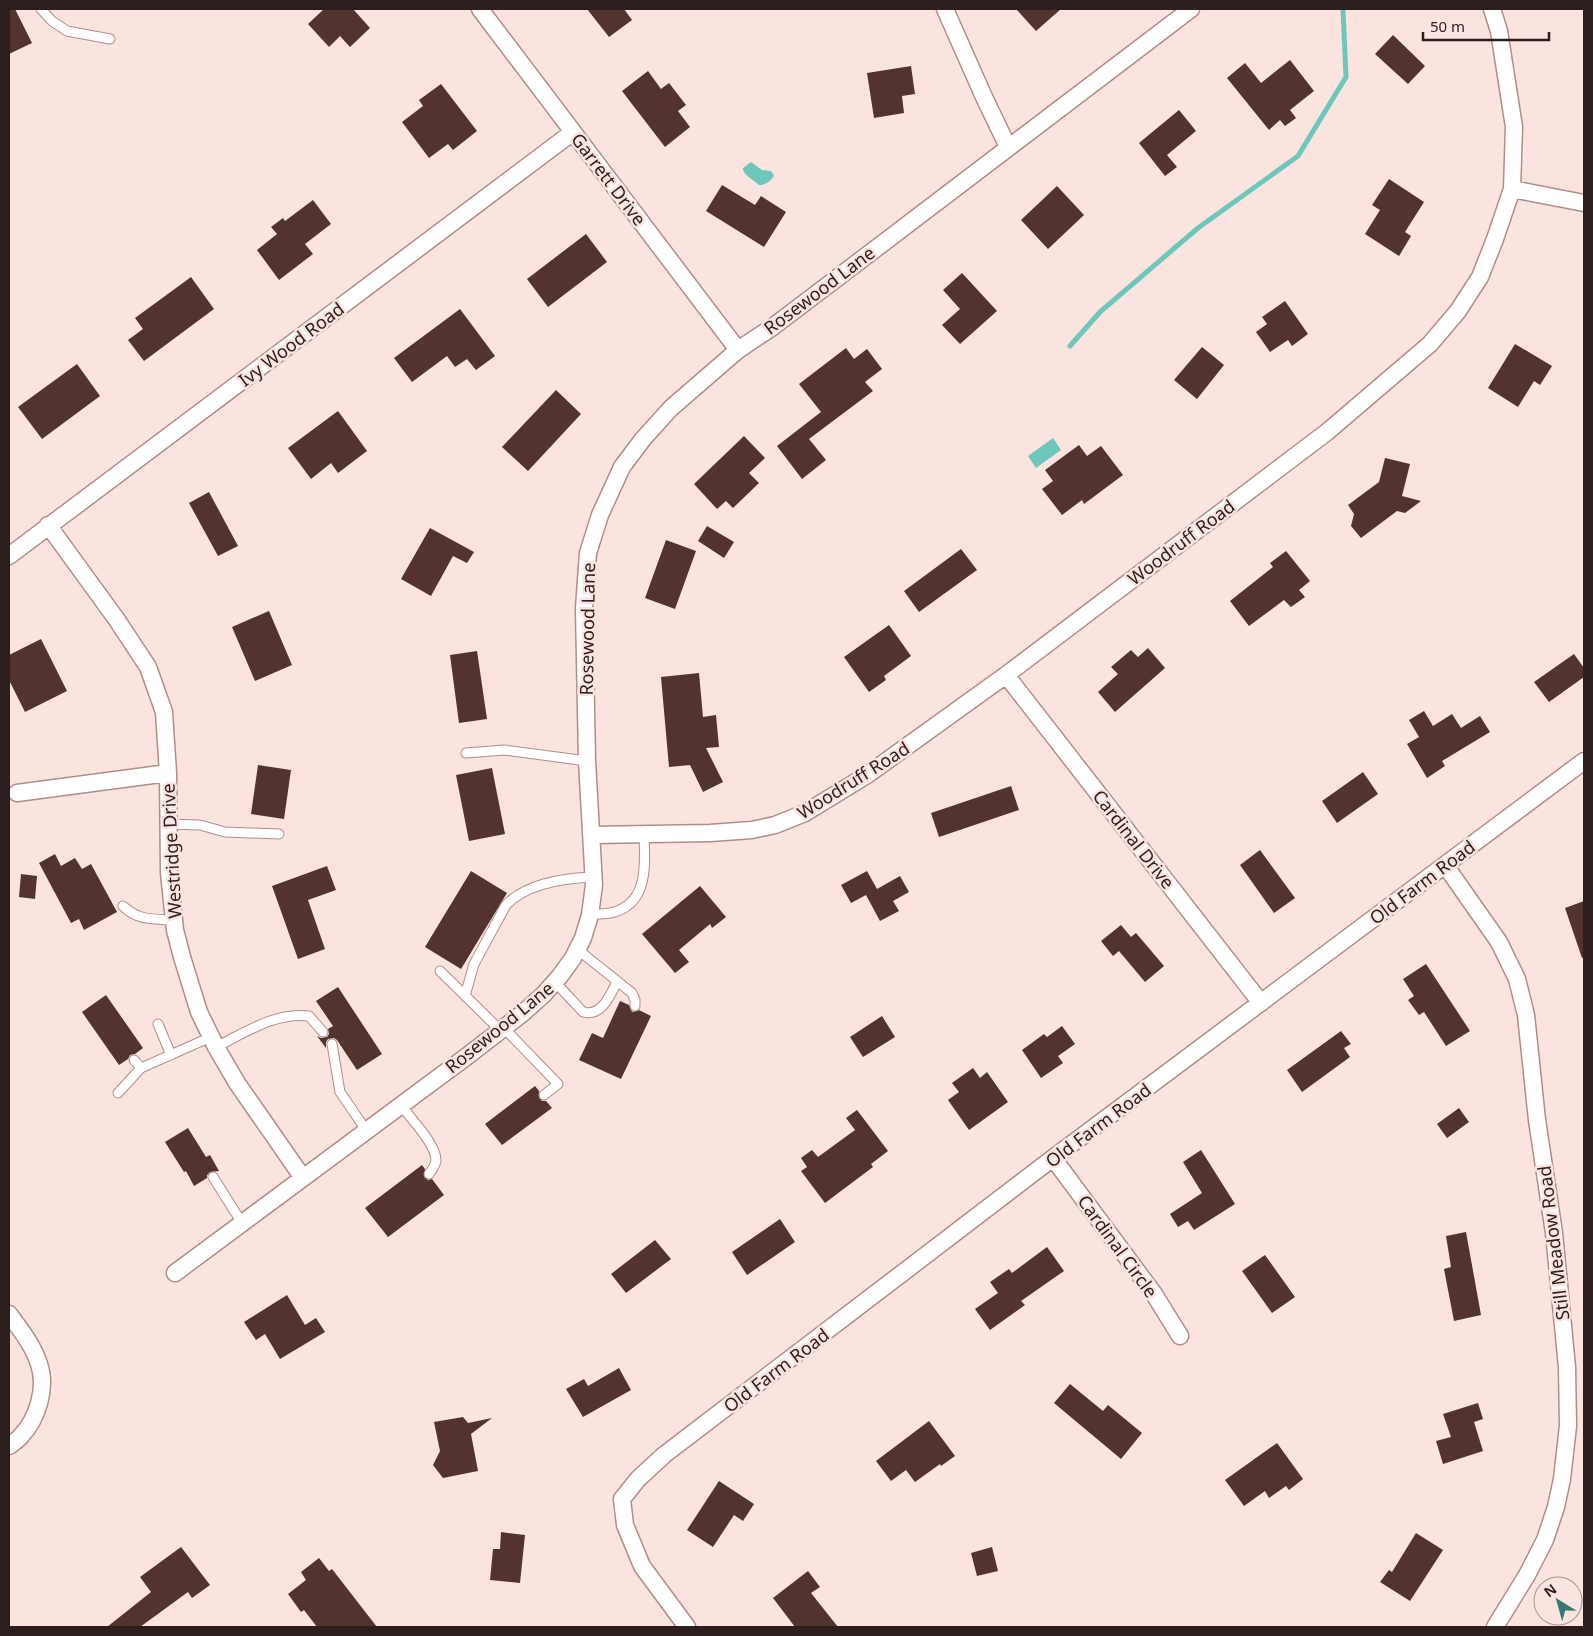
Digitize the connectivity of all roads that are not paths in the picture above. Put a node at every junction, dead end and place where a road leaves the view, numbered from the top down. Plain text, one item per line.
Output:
1 (41, 9) edge
2 (480, 9) edge
3 (945, 9) edge
4 (1191, 9) edge
5 (1492, 9) edge
6 (110, 39) dead end
7 (573, 132) junction
8 (1008, 146) junction
9 (1512, 189) junction
10 (1584, 202) edge
11 (738, 350) junction
12 (48, 525) junction
13 (9, 556) edge
14 (1006, 675) junction
15 (466, 753) dead end
16 (587, 761) junction
17 (1584, 761) edge
18 (168, 773) junction
19 (17, 792) dead end
20 (168, 824) junction
21 (279, 834) dead end
22 (593, 835) junction
23 (644, 835) junction
24 (1445, 865) junction
25 (594, 877) junction
26 (123, 906) dead end
27 (590, 915) junction
28 (174, 920) junction
29 (577, 950) junction
30 (440, 971) dead end
31 (555, 982) junction
32 (617, 982) junction
33 (465, 996) junction
34 (1261, 1004) junction
35 (635, 1006) dead end
36 (158, 1024) dead end
37 (502, 1029) junction
38 (323, 1032) dead end
39 (214, 1042) junction
40 (332, 1044) dead end
41 (171, 1055) junction
42 (134, 1060) dead end
43 (141, 1068) junction
44 (118, 1093) dead end
45 (544, 1095) dead end
46 (401, 1105) junction
47 (366, 1130) junction
48 (1053, 1158) junction
49 (429, 1174) dead end
50 (212, 1177) dead end
51 (303, 1178) junction
52 (242, 1223) junction
53 (175, 1273) dead end
54 (9, 1314) edge
55 (1180, 1336) dead end
56 (9, 1446) edge
57 (687, 1627) edge
58 (1495, 1627) edge

1 - 6 lane
2 - 7 street, Garrett Drive
3 - 8 street
4 - 8 street, Rosewood Lane
5 - 9 street, Woodruff Road
7 - 11 street, Garrett Drive
7 - 12 street, Ivy Wood Road
8 - 11 street, Rosewood Lane
9 - 10 street
9 - 14 street, Woodruff Road
11 - 16 street, Rosewood Lane
12 - 13 street, Ivy Wood Road
12 - 18 street, Westridge Drive
14 - 23 street, Woodruff Road
14 - 34 street, Cardinal Drive
15 - 16 lane
16 - 22 street, Rosewood Lane
17 - 24 street, Old Farm Road
18 - 19 street
18 - 20 street, Westridge Drive
20 - 21 lane
20 - 28 street, Westridge Drive
22 - 23 street, Woodruff Road
22 - 25 street, Rosewood Lane
23 - 27 lane
24 - 34 street, Old Farm Road
24 - 58 street, Still Meadow Road
25 - 27 street, Rosewood Lane
25 - 33 lane
26 - 28 lane
27 - 29 street, Rosewood Lane
28 - 39 street, Westridge Drive
29 - 31 street, Rosewood Lane
29 - 32 lane
30 - 33 lane
31 - 32 lane
31 - 37 street, Rosewood Lane
32 - 35 lane
33 - 37 lane
34 - 48 street, Old Farm Road
36 - 41 lane
37 - 45 lane
37 - 46 street, Rosewood Lane
38 - 39 lane
39 - 41 lane
39 - 51 street, Westridge Drive
40 - 47 lane
41 - 43 lane
42 - 43 lane
43 - 44 lane
46 - 47 street, Rosewood Lane
46 - 49 lane
47 - 51 street, Rosewood Lane
48 - 55 street, Cardinal Circle
48 - 57 street, Old Farm Road
50 - 52 lane
51 - 52 street, Rosewood Lane
52 - 53 street, Rosewood Lane
54 - 56 street

